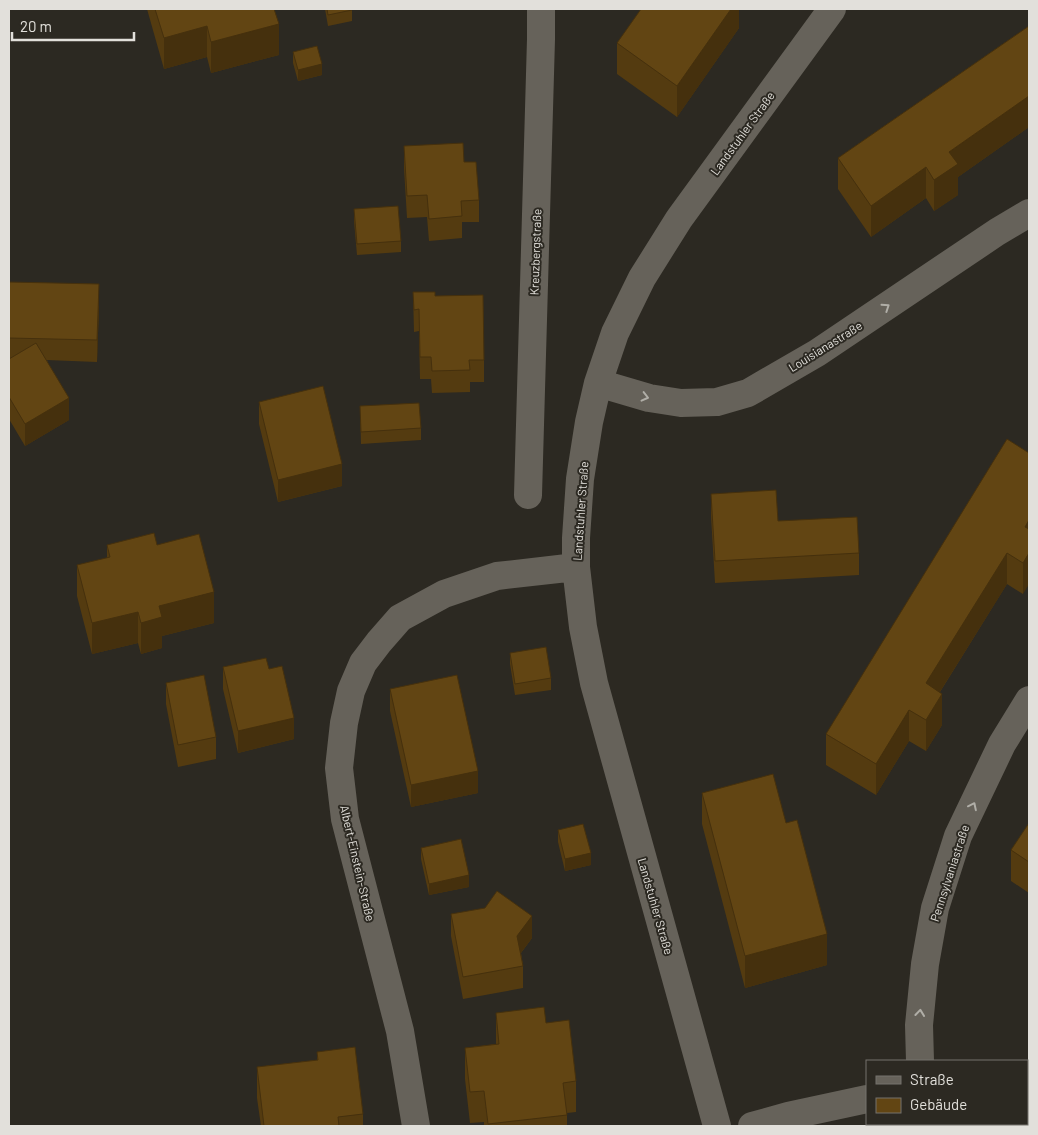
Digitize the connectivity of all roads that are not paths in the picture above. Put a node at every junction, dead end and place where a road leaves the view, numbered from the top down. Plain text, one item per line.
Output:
1 (541, 9) edge
2 (832, 9) edge
3 (1029, 213) edge
4 (598, 383) junction
5 (528, 495) dead end
6 (576, 567) junction
7 (1029, 700) edge
8 (920, 1060) edge
9 (866, 1098) edge
10 (416, 1126) edge
11 (717, 1126) edge
12 (752, 1126) edge

1 - 5 street, Kreuzbergstraße
2 - 4 street, Landstuhler Straße
4 -> 3 street, Louisianastraße
4 - 6 street, Landstuhler Straße
6 - 10 street, Albert-Einstein-Straße
6 - 11 street, Landstuhler Straße
8 -> 7 street, Pennsylvaniastraße
9 - 12 street

